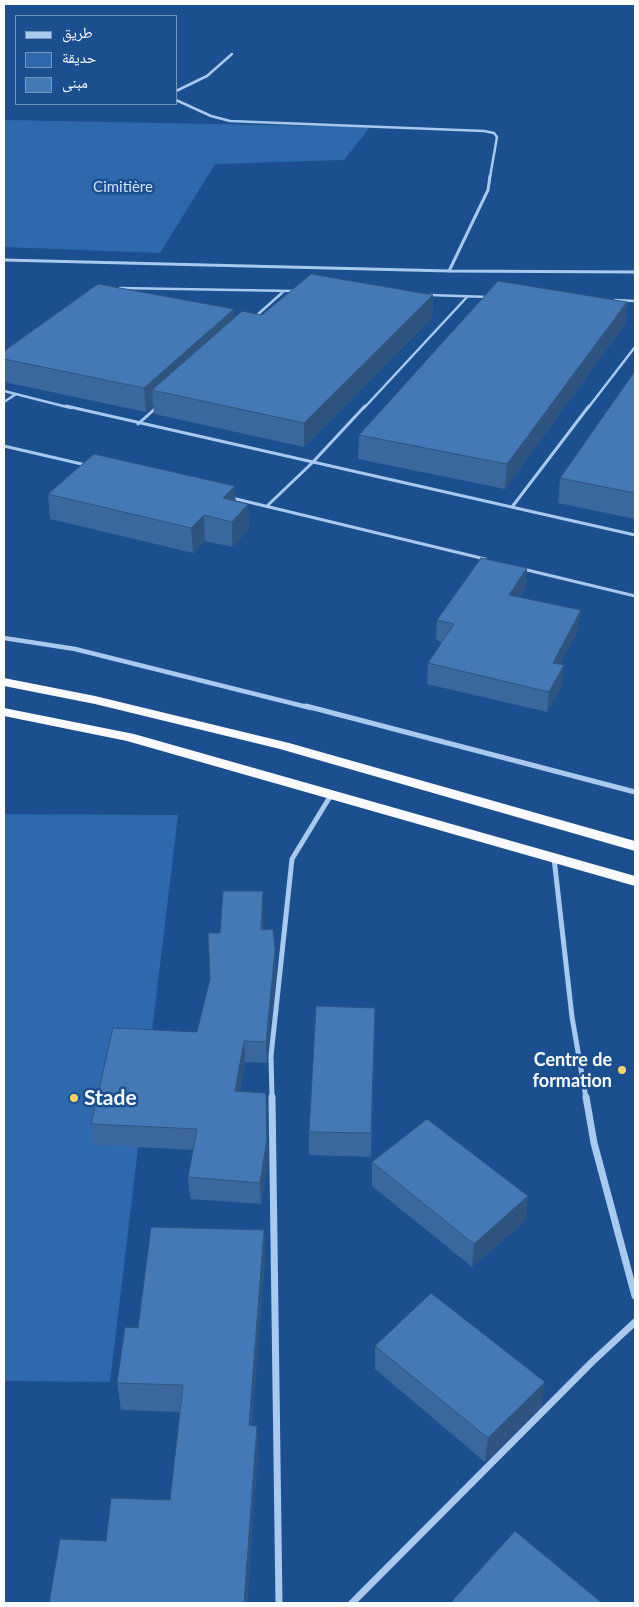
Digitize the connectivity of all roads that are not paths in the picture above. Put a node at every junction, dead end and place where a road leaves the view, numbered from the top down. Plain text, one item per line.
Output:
1 (232, 54) dead end
2 (178, 90) edge
3 (178, 101) edge
4 (4, 260) edge
5 (449, 271) junction
6 (635, 272) edge
7 (114, 288) edge
8 (284, 291) junction
9 (294, 291) edge
10 (428, 295) edge
11 (467, 296) junction
12 (497, 297) edge
13 (606, 300) edge
14 (635, 301) edge
15 (255, 318) edge
16 (635, 347) edge
17 (4, 391) edge
18 (16, 394) junction
19 (4, 402) edge
20 (160, 404) edge
21 (138, 424) junction
22 (4, 446) edge
23 (312, 463) junction
24 (88, 465) edge
25 (230, 498) edge
26 (267, 506) junction
27 (512, 507) junction
28 (635, 535) edge
29 (490, 561) edge
30 (519, 568) edge
31 (635, 596) edge
32 (4, 638) edge
33 (4, 682) edge
34 (4, 712) edge
35 (635, 792) edge
36 (331, 795) junction
37 (635, 846) edge
38 (554, 858) junction
39 (635, 881) edge
40 (635, 1296) edge
41 (635, 1322) edge
42 (279, 1603) edge
43 (352, 1603) edge

1 - 2 street
3 - 5 street
4 - 5 street
5 - 6 street
7 - 8 lane
8 - 9 lane
8 - 15 lane
10 - 11 lane
11 - 12 lane
11 - 23 lane
13 - 14 lane
16 - 27 lane
17 - 18 lane
18 - 19 lane
18 - 21 lane
20 - 21 lane
21 - 23 lane
22 - 24 lane
23 - 26 lane
23 - 27 lane
25 - 26 lane
26 - 29 lane
27 - 28 lane
30 - 31 lane
32 - 35 street
33 - 37 highway
34 - 36 highway
36 - 38 highway
36 - 42 street
38 - 39 highway
38 - 40 street
41 - 43 street

